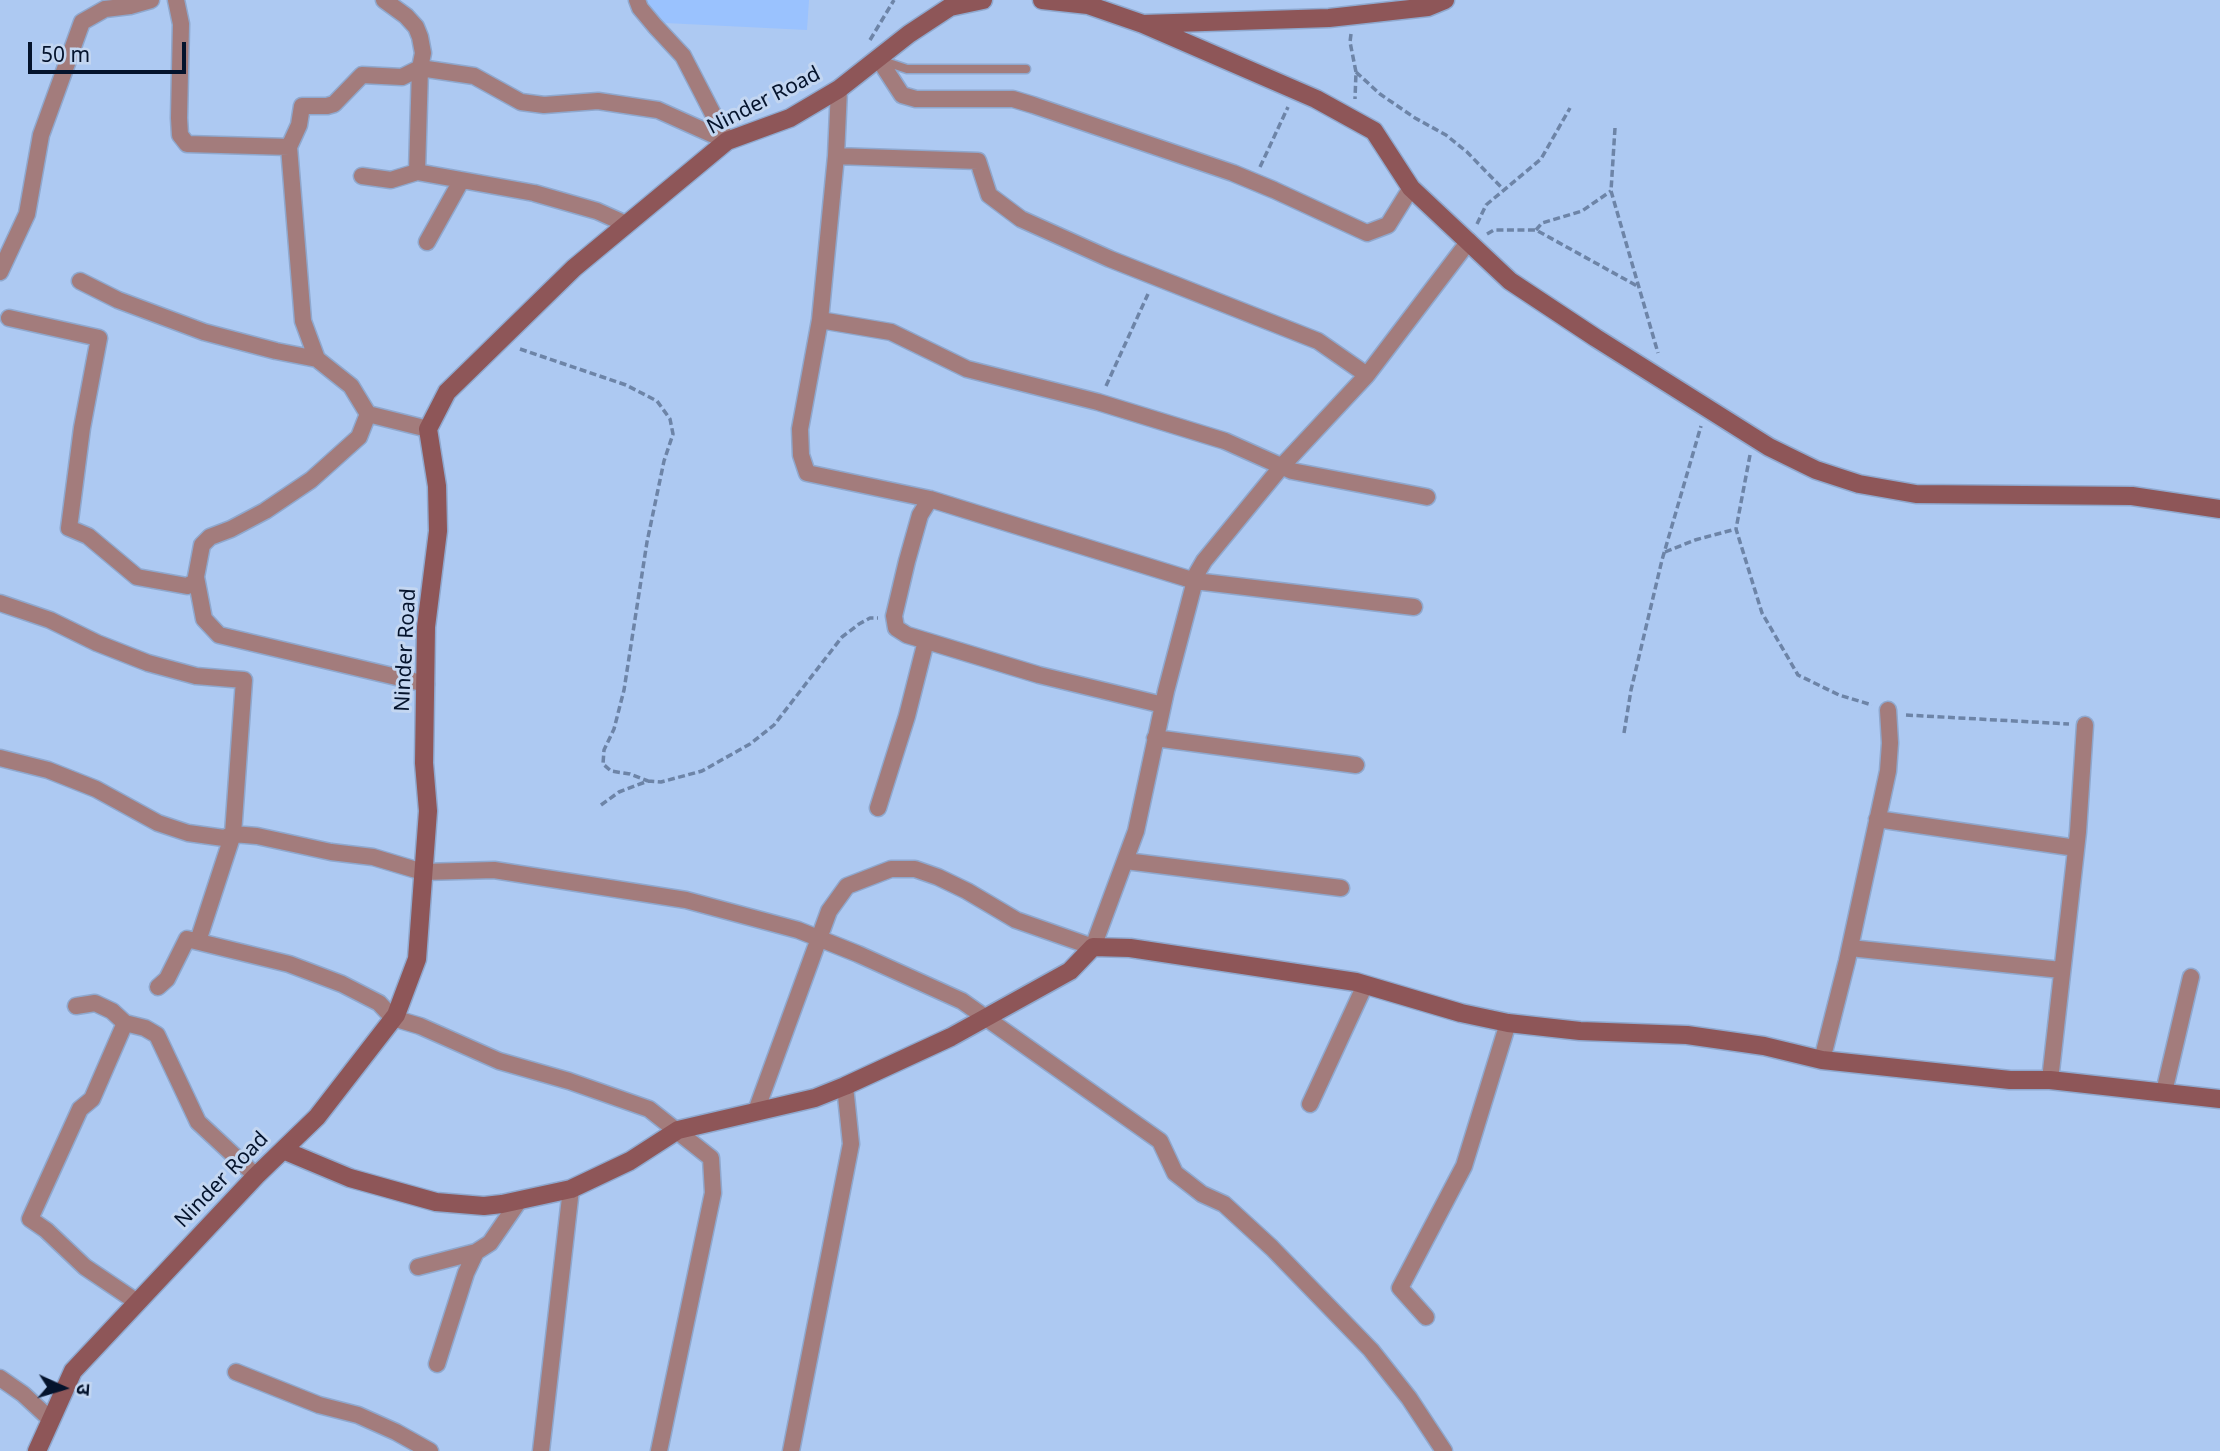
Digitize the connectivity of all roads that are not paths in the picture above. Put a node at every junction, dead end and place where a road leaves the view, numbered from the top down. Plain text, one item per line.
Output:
1 (151, 0) edge
2 (176, 0) edge
3 (384, 0) edge
4 (636, 0) edge
5 (982, 0) edge
6 (1042, 0) edge
7 (1445, 0) edge
8 (1143, 23) junction
9 (878, 58) junction
10 (419, 68) junction
11 (1026, 68) dead end
12 (839, 89) junction
13 (727, 141) junction
14 (289, 147) junction
15 (836, 156) junction
16 (418, 172) junction
17 (362, 176) dead end
18 (461, 181) junction
19 (1411, 188) junction
20 (626, 223) junction
21 (1469, 241) junction
22 (427, 242) dead end
23 (0, 272) edge
24 (80, 281) dead end
25 (9, 318) dead end
26 (820, 320) junction
27 (317, 359) junction
28 (1367, 375) junction
29 (368, 414) junction
30 (428, 429) junction
31 (1283, 466) junction
32 (1427, 497) dead end
33 (930, 499) junction
34 (2220, 509) edge
35 (196, 577) junction
36 (1195, 581) junction
37 (0, 603) edge
38 (1414, 607) dead end
39 (926, 641) junction
40 (426, 684) junction
41 (1163, 705) junction
42 (1888, 710) road end
43 (2085, 725) road end
44 (1155, 738) junction
45 (0, 758) edge
46 (1356, 765) dead end
47 (878, 808) dead end
48 (1877, 819) junction
49 (233, 834) junction
50 (2076, 848) junction
51 (1126, 861) junction
52 (423, 872) junction
53 (1342, 888) dead end
54 (819, 939) junction
55 (198, 941) junction
56 (1093, 947) junction
57 (1850, 948) junction
58 (2061, 970) junction
59 (2191, 976) dead end
60 (1365, 985) junction
61 (158, 987) dead end
62 (76, 1006) dead end
63 (987, 1017) junction
64 (393, 1018) junction
65 (125, 1023) junction
66 (1508, 1023) junction
67 (1822, 1059) junction
68 (2050, 1080) junction
69 (845, 1086) junction
70 (2164, 1092) junction
71 (2220, 1099) edge
72 (1310, 1104) dead end
73 (756, 1111) junction
74 (678, 1130) junction
75 (283, 1150) junction
76 (256, 1176) junction
77 (571, 1189) junction
78 (519, 1201) junction
79 (477, 1252) junction
80 (418, 1267) dead end
81 (137, 1302) junction
82 (1426, 1317) dead end
83 (437, 1364) dead end
84 (236, 1372) dead end
85 (0, 1378) edge
86 (51, 1420) junction
87 (37, 1451) edge
88 (430, 1451) edge
89 (541, 1451) edge
90 (659, 1451) edge
91 (791, 1451) edge
92 (1444, 1451) edge

1 - 23 street
2 - 14 street
3 - 10 street
4 - 13 street
5 - 9 street, Ninder Road
6 - 8 street
7 - 8 street
8 - 19 street
9 - 11 lane
9 - 12 street, Ninder Road
9 - 19 street
10 - 13 street
10 - 14 street
10 - 16 street
12 - 13 street, Ninder Road
12 - 15 street
13 - 20 street, Ninder Road
14 - 27 street
15 - 26 street
15 - 28 street
16 - 17 street
16 - 18 street
18 - 20 street
18 - 22 street
19 - 21 street
20 - 30 street, Ninder Road
21 - 28 street
21 - 34 street
24 - 27 street
25 - 35 street
26 - 31 street
26 - 33 street
27 - 29 street
28 - 31 street
29 - 30 street
29 - 35 street
30 - 40 street, Ninder Road
31 - 32 street
31 - 36 street
33 - 36 street
33 - 39 street
35 - 40 street
36 - 38 street
36 - 41 street
37 - 49 street
39 - 41 street
39 - 47 street
40 - 52 street, Ninder Road
41 - 44 street
42 - 48 street
43 - 50 street
44 - 46 street
44 - 51 street
45 - 49 street
48 - 50 street
48 - 57 street
49 - 52 street
49 - 55 street
50 - 58 street
51 - 53 street
51 - 56 street
52 - 54 street
52 - 64 street, Ninder Road
54 - 56 street
54 - 63 street
54 - 73 street
55 - 61 street
55 - 64 street
56 - 60 street
56 - 63 street
57 - 58 street
57 - 67 street
58 - 68 street
59 - 70 street
60 - 66 street
60 - 72 street
62 - 65 street
63 - 69 street
63 - 92 street
64 - 74 street
64 - 75 street, Ninder Road
65 - 76 street
65 - 81 street
66 - 67 street
66 - 82 street
67 - 68 street
68 - 70 street
69 - 73 street
69 - 91 street
70 - 71 street
73 - 74 street
74 - 77 street
74 - 90 street
75 - 76 street, Ninder Road
75 - 78 street
76 - 81 street, Ninder Road
77 - 78 street
77 - 89 street
78 - 79 street
79 - 80 street
79 - 83 street
81 - 86 street, Ninder Road
84 - 88 street
85 - 86 street
86 - 87 street, Ninder Road

